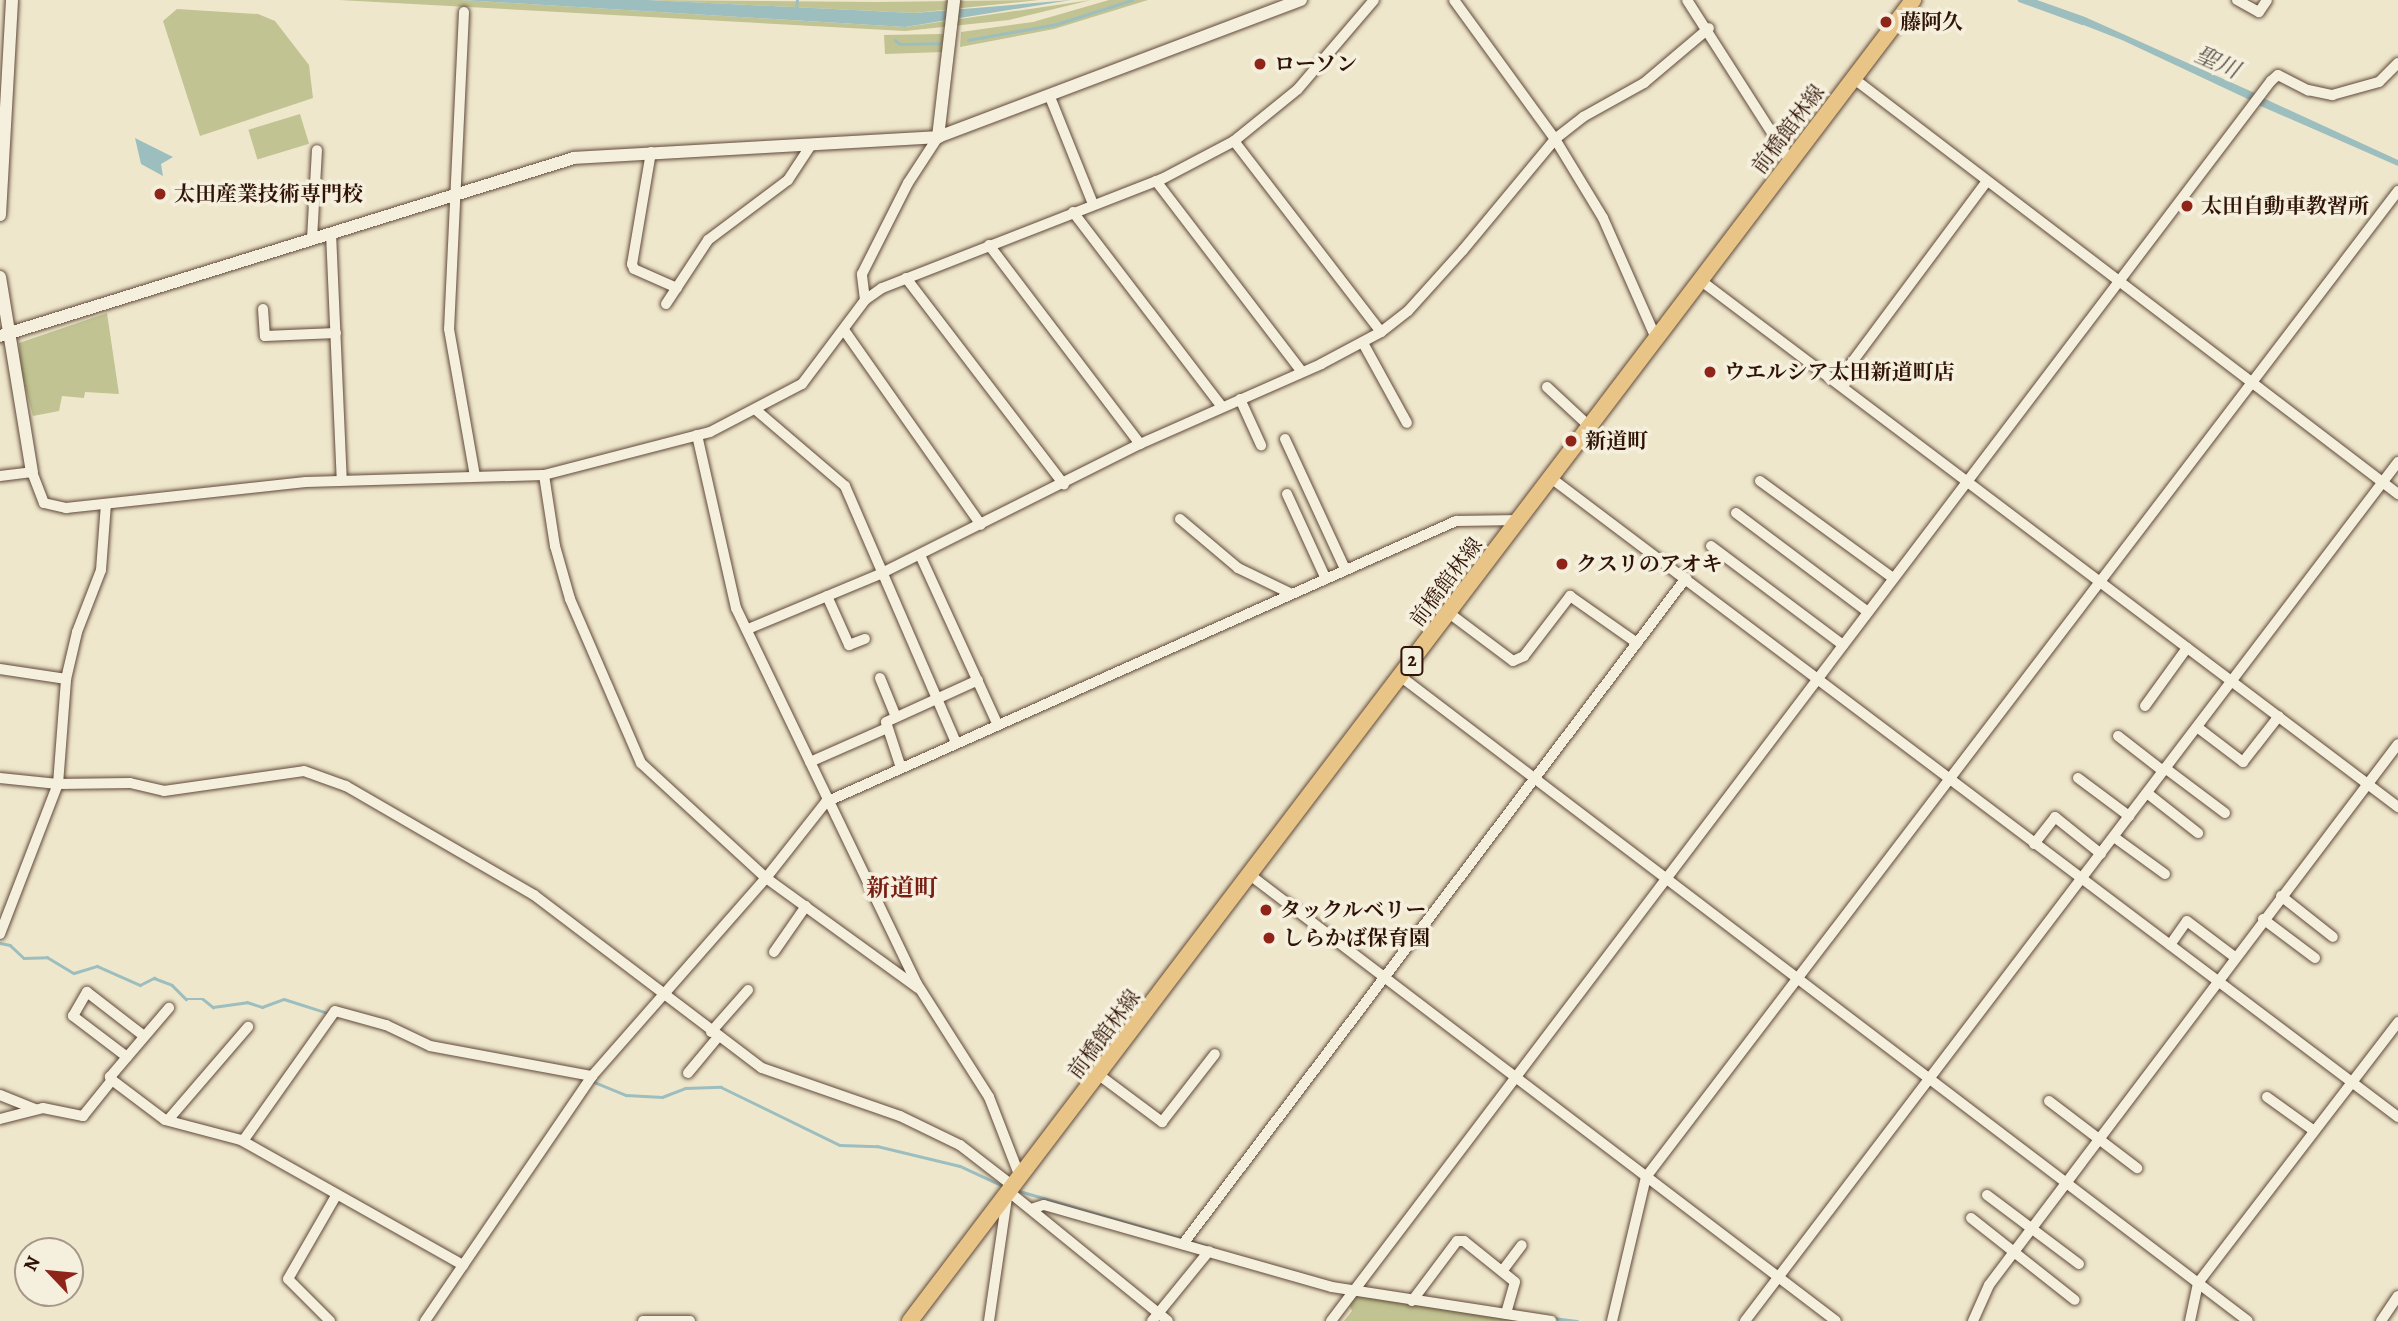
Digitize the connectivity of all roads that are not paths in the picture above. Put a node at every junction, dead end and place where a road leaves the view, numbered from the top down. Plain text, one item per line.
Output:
1 (12, 0) edge
2 (954, 0) edge
3 (1301, 0) edge
4 (1374, 0) edge
5 (1454, 0) edge
6 (1687, 0) edge
7 (1913, 0) edge
8 (2237, 0) edge
9 (2267, 0) edge
10 (464, 12) dead end
11 (1709, 28) junction
12 (2398, 63) edge
13 (1853, 78) junction
14 (1050, 97) junction
15 (938, 136) junction
16 (1555, 139) junction
17 (1234, 141) junction
18 (811, 145) junction
19 (317, 150) dead end
20 (651, 152) junction
21 (1790, 161) junction
22 (1156, 181) junction
23 (1987, 181) junction
24 (457, 191) junction
25 (2398, 191) edge
26 (1093, 204) junction
27 (1073, 212) junction
28 (0, 215) edge
29 (331, 233) junction
30 (312, 239) junction
31 (989, 245) junction
32 (0, 277) edge
33 (906, 278) junction
34 (1700, 280) junction
35 (2119, 281) junction
36 (677, 288) junction
37 (865, 300) junction
38 (666, 303) dead end
39 (263, 309) dead end
40 (844, 330) junction
41 (1381, 332) junction
42 (336, 333) junction
43 (4, 335) edge
44 (1656, 338) junction
45 (1363, 343) junction
46 (1302, 372) junction
47 (1838, 381) junction
48 (2252, 382) junction
49 (1547, 387) dead end
50 (1240, 399) junction
51 (1222, 407) junction
52 (756, 410) junction
53 (1407, 424) dead end
54 (1590, 427) junction
55 (697, 435) junction
56 (1285, 439) dead end
57 (1140, 443) junction
58 (1261, 445) dead end
59 (2398, 463) edge
60 (32, 472) junction
61 (544, 475) junction
62 (475, 476) junction
63 (0, 477) edge
64 (1551, 478) junction
65 (342, 480) junction
66 (1760, 481) dead end
67 (1967, 481) junction
68 (2383, 483) junction
69 (1064, 485) junction
70 (1287, 494) dead end
71 (2398, 494) edge
72 (106, 504) junction
73 (1736, 513) dead end
74 (1180, 519) dead end
75 (1520, 520) junction
76 (981, 525) junction
77 (1711, 546) dead end
78 (920, 555) junction
79 (1345, 569) junction
80 (880, 574) junction
81 (1325, 577) junction
82 (1686, 578) junction
83 (1893, 579) junction
84 (2100, 583) junction
85 (1290, 593) junction
86 (827, 596) junction
87 (1868, 612) junction
88 (1449, 613) junction
89 (748, 629) junction
90 (865, 639) dead end
91 (1637, 643) junction
92 (1843, 645) junction
93 (2187, 648) junction
94 (0, 670) edge
95 (1401, 676) junction
96 (880, 678) dead end
97 (66, 679) junction
98 (978, 680) junction
99 (1817, 680) junction
100 (2231, 680) junction
101 (934, 699) junction
102 (2145, 706) dead end
103 (2279, 716) junction
104 (896, 717) junction
105 (998, 723) junction
106 (2197, 727) junction
107 (887, 728) junction
108 (2118, 736) dead end
109 (956, 742) junction
110 (2398, 744) edge
111 (810, 762) junction
112 (901, 768) junction
113 (2164, 770) junction
114 (0, 778) edge
115 (2078, 778) dead end
116 (1535, 779) junction
117 (1949, 780) junction
118 (58, 784) junction
119 (2367, 784) junction
120 (2147, 793) junction
121 (826, 802) junction
122 (2398, 807) edge
123 (2225, 813) dead end
124 (2129, 816) junction
125 (2198, 833) dead end
126 (2114, 837) junction
127 (2034, 844) junction
128 (2101, 854) junction
129 (2165, 874) dead end
130 (1250, 875) junction
131 (766, 878) junction
132 (2083, 878) junction
133 (1667, 879) junction
134 (2281, 896) junction
135 (806, 906) junction
136 (2263, 919) junction
137 (0, 934) edge
138 (2333, 937) dead end
139 (2170, 944) junction
140 (774, 952) dead end
141 (2236, 958) junction
142 (2315, 958) dead end
143 (1384, 977) junction
144 (1798, 979) junction
145 (2219, 981) junction
146 (748, 990) dead end
147 (920, 990) junction
148 (663, 994) junction
149 (169, 1008) dead end
150 (2398, 1022) edge
151 (248, 1027) dead end
152 (715, 1034) junction
153 (144, 1036) junction
154 (1215, 1054) dead end
155 (127, 1057) junction
156 (688, 1073) dead end
157 (1099, 1075) junction
158 (592, 1076) junction
159 (1516, 1077) junction
160 (1929, 1079) junction
161 (112, 1080) junction
162 (2352, 1083) junction
163 (0, 1095) edge
164 (2267, 1097) dead end
165 (2049, 1101) dead end
166 (35, 1109) junction
167 (2398, 1117) edge
168 (0, 1119) edge
169 (168, 1121) junction
170 (2313, 1130) junction
171 (2099, 1138) junction
172 (243, 1141) junction
173 (2137, 1168) dead end
174 (1646, 1177) junction
175 (2067, 1181) junction
176 (1014, 1185) junction
177 (1987, 1195) dead end
178 (336, 1196) junction
179 (1034, 1209) junction
180 (1971, 1217) dead end
181 (2032, 1229) junction
182 (1183, 1244) junction
183 (1522, 1245) dead end
184 (1209, 1251) junction
185 (2014, 1251) junction
186 (2079, 1264) dead end
187 (463, 1265) junction
188 (1503, 1270) junction
189 (1778, 1277) junction
190 (2198, 1283) junction
191 (1355, 1290) junction
192 (2398, 1296) edge
193 (2074, 1300) dead end
194 (1412, 1301) junction
195 (1506, 1314) junction
196 (1155, 1317) edge
197 (330, 1321) edge
198 (425, 1321) edge
199 (643, 1321) edge
200 (690, 1321) edge
201 (910, 1321) edge
202 (989, 1321) edge
203 (1168, 1321) edge
204 (1331, 1321) edge
205 (1551, 1321) edge
206 (1612, 1321) edge
207 (1745, 1321) edge
208 (1836, 1321) edge
209 (1973, 1321) edge
210 (2190, 1321) edge
211 (2248, 1321) edge
212 (2381, 1321) edge

1 - 28 street
2 - 15 street
3 - 14 street
4 - 17 street
5 - 16 street
6 - 11 street
7 - 13 main road, 前橋館林線 / 2
8 - 9 street
10 - 24 street
11 - 16 street
11 - 21 street
12 - 35 street
13 - 21 main road, 前橋館林線 / 2
13 - 23 street
14 - 15 street
14 - 26 street
15 - 18 street
15 - 37 street
16 - 41 street
16 - 44 street
17 - 22 street
17 - 41 street
18 - 20 street
18 - 36 street
19 - 30 street
20 - 24 street
20 - 36 street
21 - 34 main road, 前橋館林線 / 2
22 - 26 street
22 - 46 street
23 - 35 street
23 - 47 street
24 - 29 street
24 - 62 street
25 - 48 street
26 - 27 street
27 - 31 street
27 - 51 street
29 - 30 street
29 - 42 street
30 - 43 street
31 - 33 street
31 - 57 street
32 - 43 street
33 - 37 street
33 - 69 street
34 - 44 main road, 前橋館林線 / 2
34 - 47 street
35 - 48 street
35 - 67 street
36 - 38 street
37 - 40 street
39 - 42 street
40 - 52 street
40 - 76 street
41 - 45 street
42 - 65 street
43 - 60 street
44 - 54 main road, 前橋館林線 / 2
45 - 46 street
45 - 53 street
46 - 50 street
47 - 67 street
48 - 68 street
48 - 84 street
49 - 54 street
50 - 51 street
50 - 58 street
51 - 57 street
52 - 55 street
52 - 80 street
54 - 64 main road, 前橋館林線 / 2
55 - 61 street
55 - 89 street
56 - 79 street
57 - 69 street
59 - 68 street
60 - 63 street
60 - 72 street
61 - 62 street
61 - 131 street
62 - 65 street
64 - 75 main road, 前橋館林線 / 2
64 - 82 street
65 - 72 street
66 - 83 street
67 - 83 street
67 - 84 street
68 - 71 street
68 - 100 street
69 - 76 street
70 - 81 street
72 - 97 street
73 - 87 street
74 - 85 street
75 - 79 street
75 - 88 main road, 前橋館林線 / 2
76 - 78 street
77 - 92 street
78 - 80 street
78 - 98 street
79 - 81 street
80 - 86 street
80 - 101 street
81 - 85 street
82 - 91 street
82 - 99 street
83 - 87 street
84 - 93 street
84 - 117 street
85 - 105 street
86 - 89 street
86 - 90 street
87 - 92 street
88 - 91 street
88 - 95 main road, 前橋館林線 / 2
89 - 111 street
91 - 116 street
92 - 99 street
93 - 100 street
93 - 102 street
94 - 97 street
95 - 116 street
95 - 130 main road, 前橋館林線 / 2
96 - 104 street
97 - 118 street
98 - 101 street
98 - 105 street
99 - 117 street
99 - 133 street
100 - 103 street
100 - 106 street
101 - 104 street
101 - 109 street
103 - 106 street
103 - 119 street
104 - 107 street
105 - 109 street
106 - 113 street
107 - 111 street
107 - 112 street
108 - 113 street
109 - 112 street
110 - 119 street
111 - 121 street
112 - 121 street
113 - 120 street
113 - 123 street
114 - 118 street
115 - 124 street
116 - 133 street
116 - 143 street
117 - 127 street
117 - 144 street
118 - 137 street
118 - 148 street
119 - 122 street
119 - 134 street
120 - 124 street
120 - 125 street
121 - 131 street
121 - 147 street
124 - 126 street
126 - 128 street
126 - 129 street
127 - 128 street
127 - 132 street
128 - 132 street
130 - 143 street
130 - 157 main road, 前橋館林線 / 2
131 - 135 street
131 - 148 street
132 - 139 street
132 - 160 street
133 - 144 street
133 - 159 street
134 - 136 street
134 - 138 street
135 - 140 street
135 - 147 street
136 - 141 street
136 - 142 street
139 - 141 street
139 - 145 street
141 - 145 street
143 - 159 street
143 - 182 street
144 - 160 street
144 - 174 street
145 - 162 street
145 - 171 street
146 - 152 street
147 - 176 street
148 - 152 street
148 - 158 street
149 - 153 street
150 - 162 street
151 - 169 street
152 - 156 street
152 - 176 street
153 - 155 street
153 - 155 street
154 - 157 street
155 - 161 street
157 - 176 main road, 前橋館林線 / 2
158 - 172 street
158 - 187 street
159 - 174 street
159 - 191 street
160 - 175 street
160 - 189 street
161 - 166 street
161 - 169 street
162 - 167 street
162 - 170 street
163 - 166 street
164 - 170 street
165 - 171 street
166 - 168 street
169 - 172 street
170 - 190 street
171 - 173 street
171 - 175 street
172 - 178 street
174 - 189 street
174 - 206 street
175 - 181 street
175 - 190 street
176 - 179 street
176 - 201 main road, 前橋館林線 / 2
176 - 202 street
177 - 181 street
178 - 187 street
178 - 197 street
179 - 182 street
179 - 196 street
180 - 185 street
181 - 185 street
181 - 186 street
182 - 184 street
183 - 188 street
184 - 191 street
184 - 196 street
185 - 193 street
185 - 209 street
187 - 198 street
188 - 194 street
188 - 195 street
189 - 207 street
189 - 208 street
190 - 210 street
190 - 211 street
191 - 194 street
191 - 204 street
192 - 212 street
194 - 195 street
195 - 205 street
196 - 203 street
199 - 200 street

